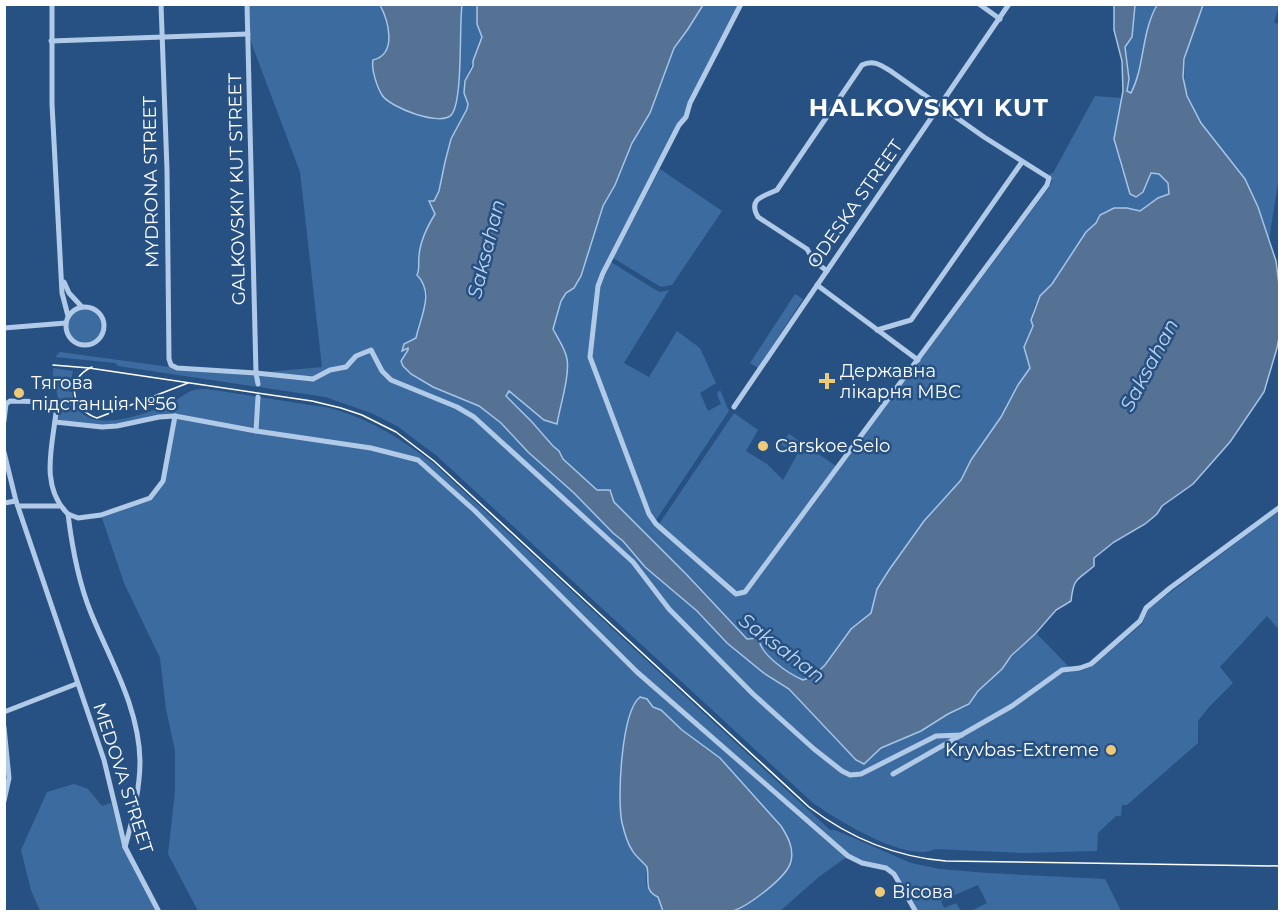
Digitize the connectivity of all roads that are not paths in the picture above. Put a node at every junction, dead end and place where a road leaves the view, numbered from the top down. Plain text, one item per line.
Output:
1 (52, 4) edge
2 (161, 4) edge
3 (247, 4) edge
4 (741, 4) edge
5 (979, 4) edge
6 (1009, 4) edge
7 (1000, 19) junction
8 (248, 34) junction
9 (162, 36) junction
10 (51, 41) junction
11 (941, 106) junction
12 (1022, 162) junction
13 (827, 271) junction
14 (63, 279) junction
15 (818, 285) junction
16 (82, 307) junction
17 (67, 319) junction
18 (4, 328) edge
19 (877, 330) junction
20 (918, 360) junction
21 (256, 373) junction
22 (258, 384) dead end
23 (258, 398) dead end
24 (734, 407) dead end
25 (175, 416) junction
26 (4, 421) edge
27 (55, 422) junction
28 (256, 431) junction
29 (4, 452) edge
30 (4, 503) edge
31 (17, 503) junction
32 (60, 506) junction
33 (1280, 507) edge
34 (68, 514) junction
35 (76, 684) junction
36 (4, 712) edge
37 (4, 727) edge
38 (962, 735) junction
39 (893, 774) dead end
40 (4, 801) edge
41 (125, 847) junction
42 (159, 912) edge
43 (916, 912) edge

1 - 10 street
2 - 9 street, MYDRONA STREET
3 - 8 street, GALKOVSKIY KUT STREET
4 - 20 street
5 - 7 street
6 - 7 street, ODESKA STREET
7 - 11 street, ODESKA STREET
8 - 9 street
8 - 21 street, GALKOVSKIY KUT STREET
9 - 10 street
9 - 21 street, MYDRONA STREET
10 - 14 street
11 - 12 street
11 - 13 street, ODESKA STREET
11 - 13 street
12 - 19 street
12 - 20 street
13 - 15 street, ODESKA STREET
14 - 16 street
14 - 17 street
15 - 19 street
15 - 24 street, ODESKA STREET
16 - 17 street
16 - 17 street
17 - 18 street
19 - 20 street
21 - 22 street, GALKOVSKIY KUT STREET
21 - 38 street
23 - 28 street
25 - 27 street
25 - 28 street
25 - 34 street
26 - 27 street
27 - 32 street
28 - 43 street
29 - 31 street, MEDOVA STREET
30 - 31 street
31 - 32 street
31 - 35 street, MEDOVA STREET
32 - 34 street
33 - 38 street
34 - 41 street
35 - 36 street, MEDOVA STREET
35 - 41 street, MEDOVA STREET
37 - 40 street
38 - 39 street
41 - 42 street, MEDOVA STREET

